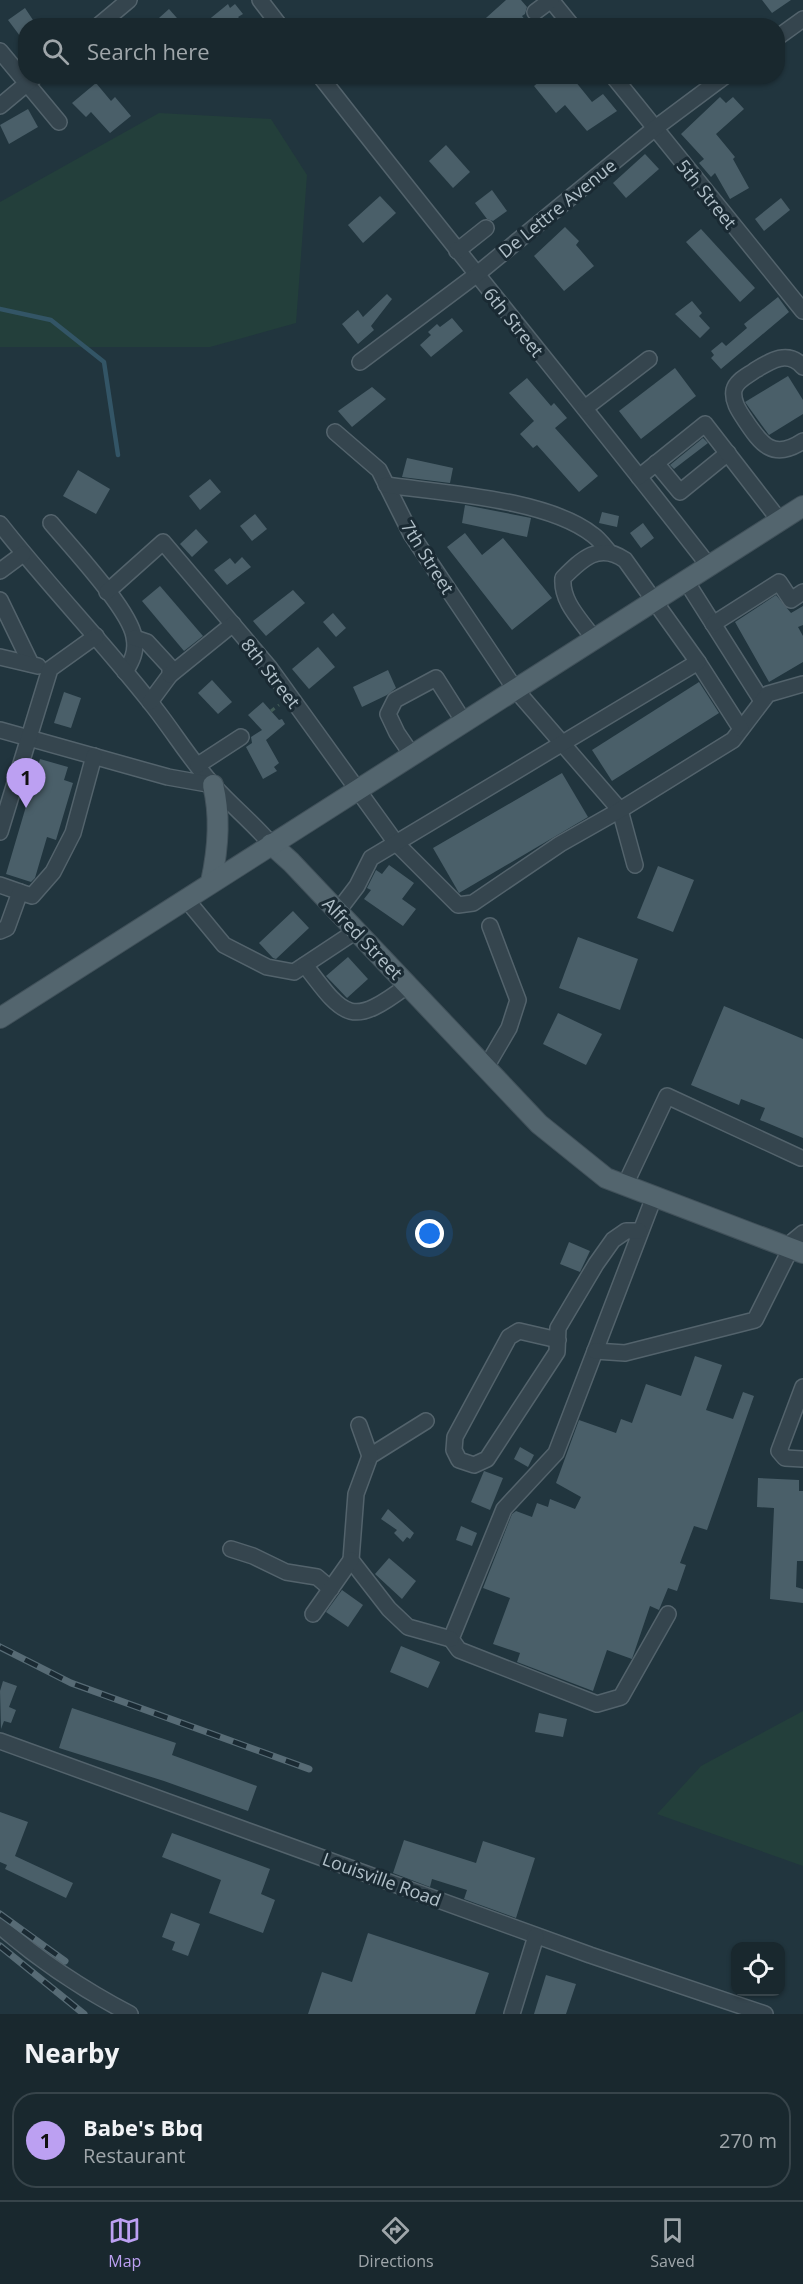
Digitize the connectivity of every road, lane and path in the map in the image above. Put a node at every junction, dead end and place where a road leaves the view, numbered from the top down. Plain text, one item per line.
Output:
1 (129, 0) edge
2 (260, 0) edge
3 (556, 2) edge
4 (535, 12) dead end
5 (108, 18) edge
6 (274, 18) edge
7 (567, 18) edge
8 (803, 19) edge
9 (785, 32) edge
10 (0, 51) edge
11 (18, 68) edge
12 (27, 84) edge
13 (33, 84) edge
14 (326, 84) edge
15 (619, 84) edge
16 (714, 84) edge
17 (0, 105) edge
18 (59, 122) dead end
19 (654, 129) junction
20 (486, 228) dead end
21 (457, 251) junction
22 (476, 274) junction
23 (803, 310) edge
24 (649, 359) dead end
25 (360, 362) dead end
26 (803, 367) edge
27 (585, 408) junction
28 (335, 432) dead end
29 (801, 448) edge
30 (728, 453) junction
31 (656, 463) junction
32 (639, 477) junction
33 (386, 484) junction
34 (803, 506) edge
35 (780, 521) junction
36 (51, 522) dead end
37 (0, 524) edge
38 (609, 552) junction
39 (23, 554) junction
40 (709, 566) junction
41 (0, 571) edge
42 (686, 581) junction
43 (107, 592) junction
44 (803, 592) edge
45 (0, 600) edge
46 (655, 600) junction
47 (233, 624) junction
48 (713, 624) junction
49 (96, 636) junction
50 (135, 638) junction
51 (594, 639) junction
52 (0, 657) edge
53 (698, 662) junction
54 (31, 664) junction
55 (50, 669) junction
56 (125, 672) junction
57 (170, 675) junction
58 (803, 684) edge
59 (515, 689) junction
60 (762, 701) junction
61 (150, 702) junction
62 (464, 722) junction
63 (741, 729) junction
64 (0, 730) edge
65 (242, 737) dead end
66 (30, 738) junction
67 (562, 744) junction
68 (412, 755) junction
69 (94, 756) junction
70 (198, 765) junction
71 (213, 785) junction
72 (358, 790) junction
73 (620, 810) junction
74 (0, 832) edge
75 (396, 843) junction
76 (271, 844) junction
77 (635, 865) dead end
78 (211, 882) junction
79 (0, 885) edge
80 (20, 892) junction
81 (186, 899) junction
82 (338, 911) junction
83 (490, 926) dead end
84 (356, 931) junction
85 (0, 932) edge
86 (305, 964) junction
87 (408, 985) junction
88 (0, 1017) edge
89 (485, 1069) junction
90 (801, 1158) dead end
91 (625, 1185) junction
92 (654, 1197) junction
93 (639, 1231) junction
94 (803, 1233) edge
95 (793, 1249) edge
96 (558, 1340) junction
97 (595, 1351) junction
98 (803, 1387) edge
99 (426, 1421) dead end
100 (359, 1425) dead end
101 (370, 1456) junction
102 (803, 1460) edge
103 (231, 1549) dead end
104 (351, 1560) junction
105 (331, 1589) junction
106 (313, 1614) dead end
107 (668, 1614) dead end
108 (451, 1640) junction
109 (0, 1741) edge
110 (0, 1926) edge
111 (536, 1935) junction
112 (130, 2014) edge
113 (512, 2014) edge
114 (765, 2014) edge

1 - 5 street
2 - 6 street
3 - 4 street
3 - 7 street
8 - 9 street
10 - 11 street
12 - 17 street
13 - 18 street
14 - 21 street, 6th Street
15 - 19 street, 5th Street
16 - 19 street, De Lettre Avenue
19 - 22 street, De Lettre Avenue
19 - 23 street, 5th Street
20 - 21 street
21 - 22 street, 6th Street
22 - 25 street, De Lettre Avenue
22 - 27 street, 6th Street
24 - 27 street
26 - 29 street
27 - 32 street, 6th Street
28 - 33 street, 7th Street
30 - 31 street
30 - 31 street
30 - 35 street
31 - 32 street
32 - 40 street, 6th Street
33 - 38 street
33 - 59 street, 7th Street
34 - 35 main road
35 - 40 main road
36 - 43 street
37 - 39 street, Alfred Street
38 - 46 street
38 - 51 street
39 - 41 street
39 - 49 street, Alfred Street
40 - 42 main road
42 - 46 main road
42 - 48 street
43 - 47 street, 8th Street
43 - 50 street
44 - 48 street
45 - 54 street
46 - 51 main road
46 - 53 street
47 - 57 street
47 - 72 street, 8th Street
48 - 60 street
49 - 55 street
49 - 56 street, Alfred Street
50 - 56 street
50 - 57 street
51 - 59 main road
52 - 54 street
53 - 63 street
53 - 67 street
54 - 55 street
55 - 66 street
56 - 61 street, Alfred Street
57 - 61 street
58 - 60 street
59 - 62 main road
59 - 67 street, 7th Street
60 - 63 street
61 - 70 street, Alfred Street
62 - 68 main road
62 - 68 street
63 - 73 street
64 - 66 street
65 - 70 street
66 - 69 street
66 - 74 street
67 - 73 street, 7th Street
67 - 75 street
68 - 72 main road
69 - 71 street
69 - 80 street
70 - 71 street, Alfred Street
71 - 76 street, Alfred Street
71 - 78 main road
72 - 75 street, 8th Street
72 - 76 main road
73 - 75 street, 8th Street
73 - 77 street
75 - 82 street
76 - 78 main road
76 - 82 main road, Alfred Street
78 - 81 main road
79 - 80 street
80 - 85 street
81 - 86 street
81 - 88 main road
82 - 84 main road, Alfred Street
83 - 89 street
84 - 86 street
84 - 87 main road, Alfred Street
86 - 87 street
87 - 89 main road, Alfred Street
89 - 91 main road, Alfred Street
90 - 91 street
91 - 92 main road, Alfred Street
92 - 93 street
92 - 95 main road, Alfred Street
93 - 96 street
93 - 97 street
94 - 95 street
95 - 97 street
96 - 96 street
97 - 108 street
98 - 102 street
99 - 101 street
100 - 101 street
101 - 104 street
103 - 105 street
104 - 105 street
104 - 108 street
105 - 106 street
107 - 108 street
109 - 111 street, Louisville Road
110 - 112 street
111 - 113 street
111 - 114 street, Louisville Road

